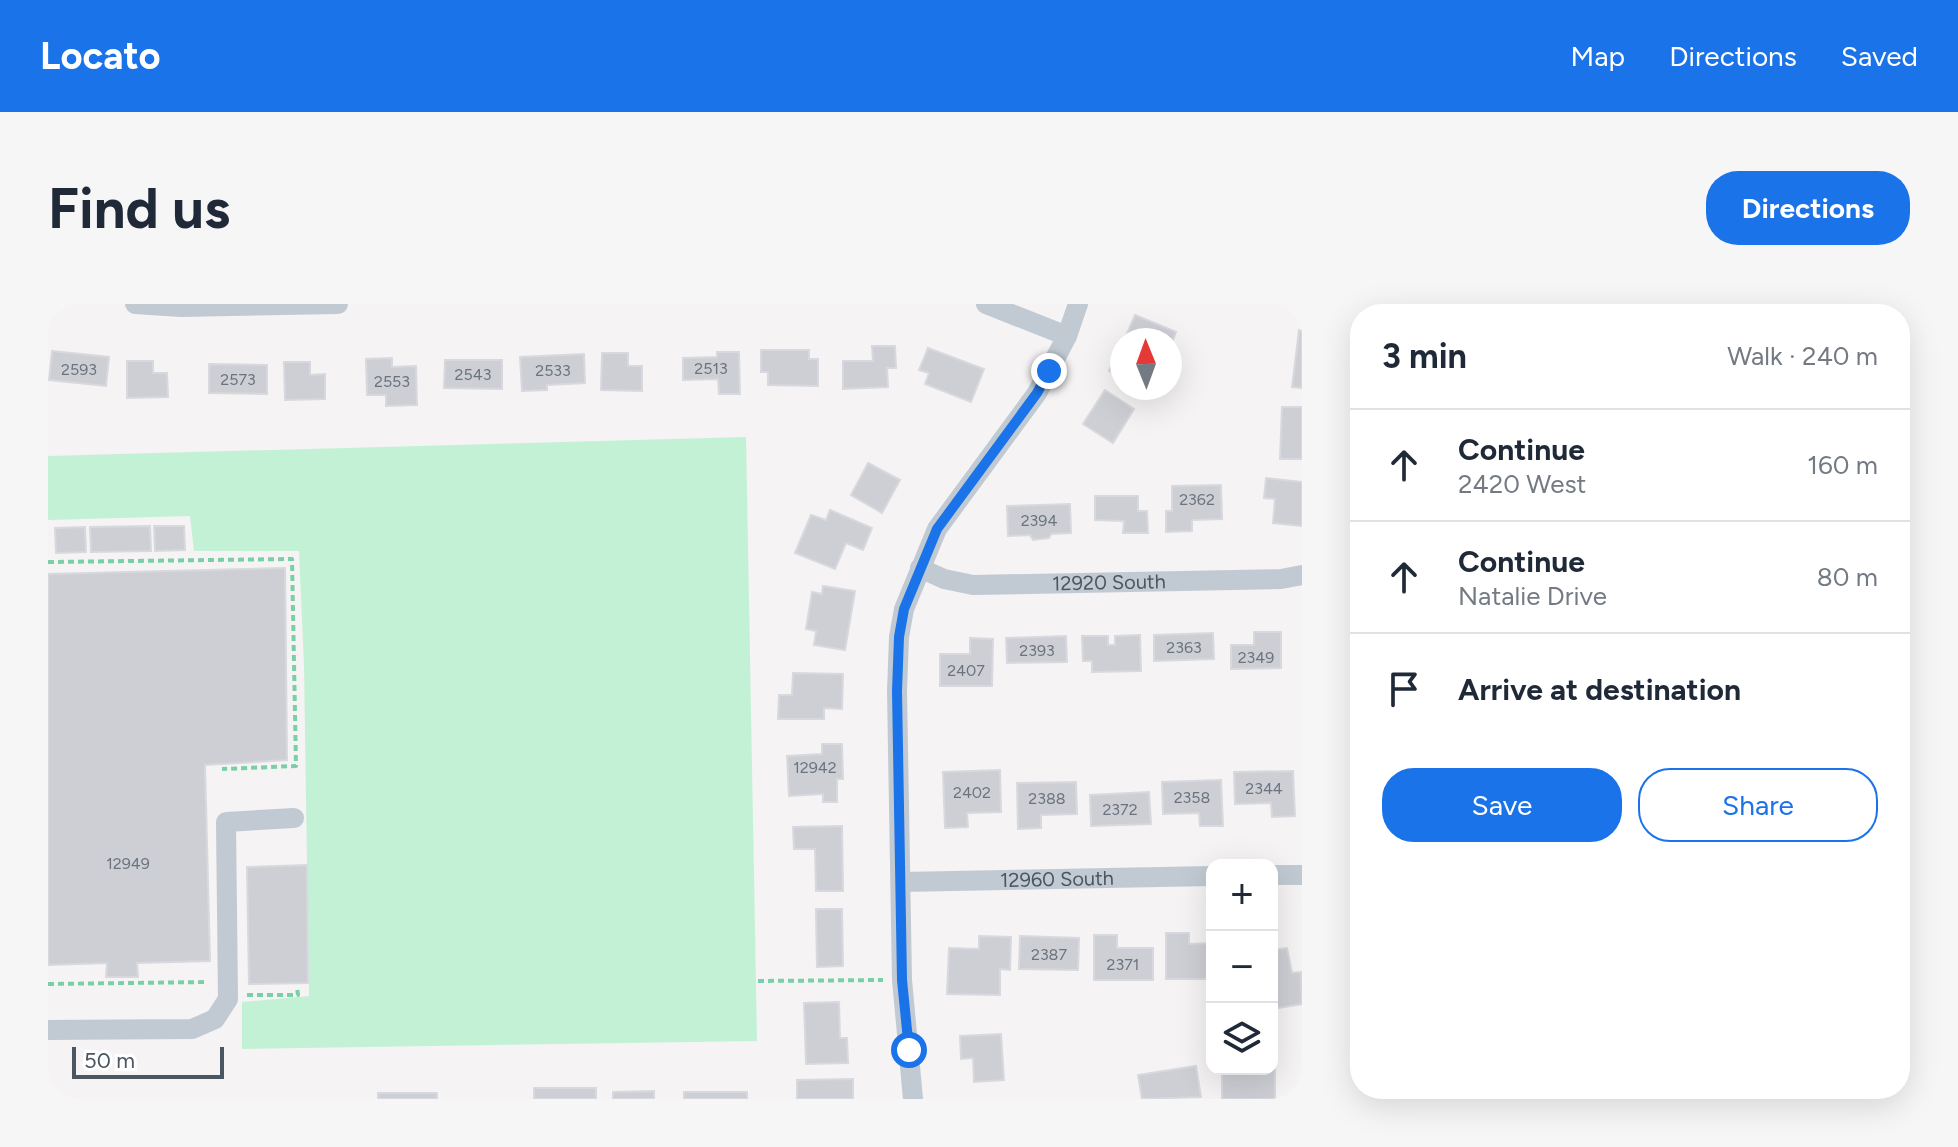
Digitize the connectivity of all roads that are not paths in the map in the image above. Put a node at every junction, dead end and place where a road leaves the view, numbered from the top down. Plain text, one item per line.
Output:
1 (135, 304) edge
2 (338, 304) edge
3 (986, 304) edge
4 (1078, 304) edge
5 (1067, 336) junction
6 (920, 568) junction
7 (1302, 575) edge
8 (294, 818) dead end
9 (1278, 875) edge
10 (1302, 875) edge
11 (1206, 876) edge
12 (901, 882) junction
13 (48, 1030) edge
14 (913, 1099) edge

1 - 2 street
3 - 5 street
4 - 5 street
5 - 6 street
6 - 7 street, 12920 South
6 - 12 street
8 - 13 street
9 - 10 street
11 - 12 street, 12960 South
12 - 14 street

